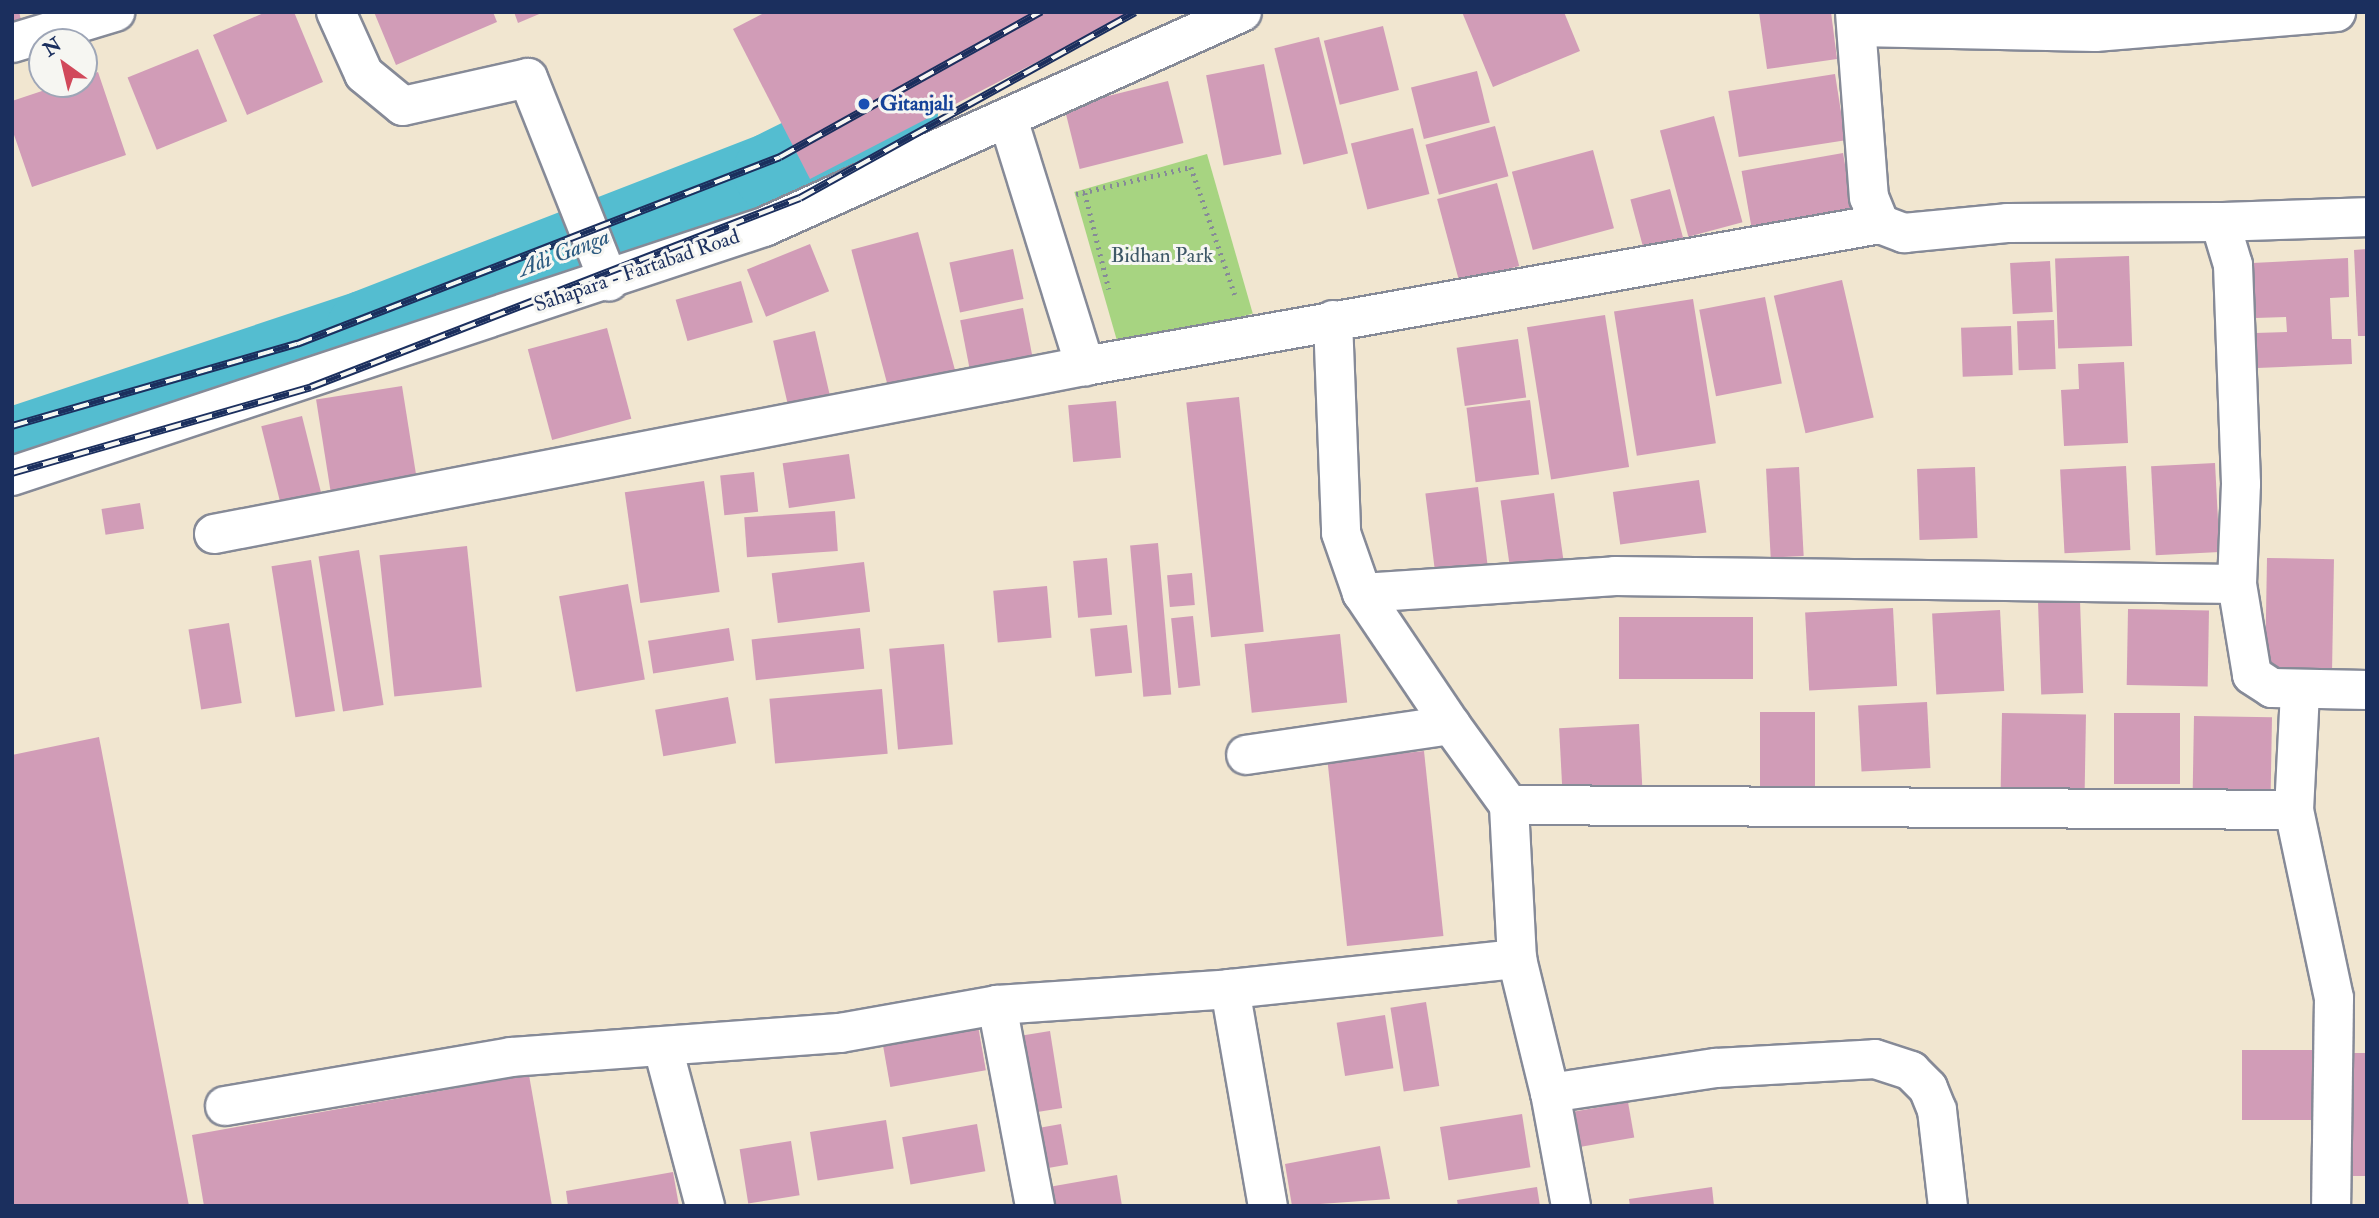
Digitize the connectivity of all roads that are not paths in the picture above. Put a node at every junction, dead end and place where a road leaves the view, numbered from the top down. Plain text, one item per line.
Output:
1 (115, 12) edge
2 (336, 12) edge
3 (1242, 12) edge
4 (2336, 12) edge
5 (1857, 20) edge
6 (12, 43) edge
7 (1009, 122) junction
8 (2367, 217) edge
9 (2220, 222) junction
10 (1880, 224) junction
11 (598, 255) junction
12 (1333, 320) junction
13 (1085, 366) junction
14 (12, 476) edge
15 (214, 534) dead end
16 (2237, 584) junction
17 (1362, 593) junction
18 (2367, 690) edge
19 (2300, 692) junction
20 (1451, 725) junction
21 (1246, 755) dead end
22 (1509, 805) junction
23 (2294, 810) junction
24 (1517, 959) junction
25 (1230, 989) junction
26 (998, 1005) junction
27 (663, 1048) junction
28 (1550, 1093) junction
29 (225, 1106) dead end
30 (705, 1206) edge
31 (1035, 1206) edge
32 (1268, 1206) edge
33 (1571, 1206) edge
34 (1948, 1206) edge
35 (2331, 1206) edge

1 - 6 street
2 - 11 street
3 - 7 street, Sahapara - Fartabad Road
4 - 5 street
5 - 10 street
7 - 11 street, Sahapara - Fartabad Road
7 - 13 street
8 - 9 street
9 - 10 street
9 - 16 street
10 - 12 street
11 - 14 street, Sahapara - Fartabad Road
12 - 13 street
12 - 17 street
13 - 15 street
16 - 17 street
16 - 19 street
17 - 20 street
18 - 19 street
19 - 23 street
20 - 21 street
20 - 22 street
22 - 23 street
22 - 24 street
23 - 35 street
24 - 25 street
24 - 28 street
25 - 26 street
25 - 32 street
26 - 27 street
26 - 31 street
27 - 29 street
27 - 30 street
28 - 33 street
28 - 34 street

